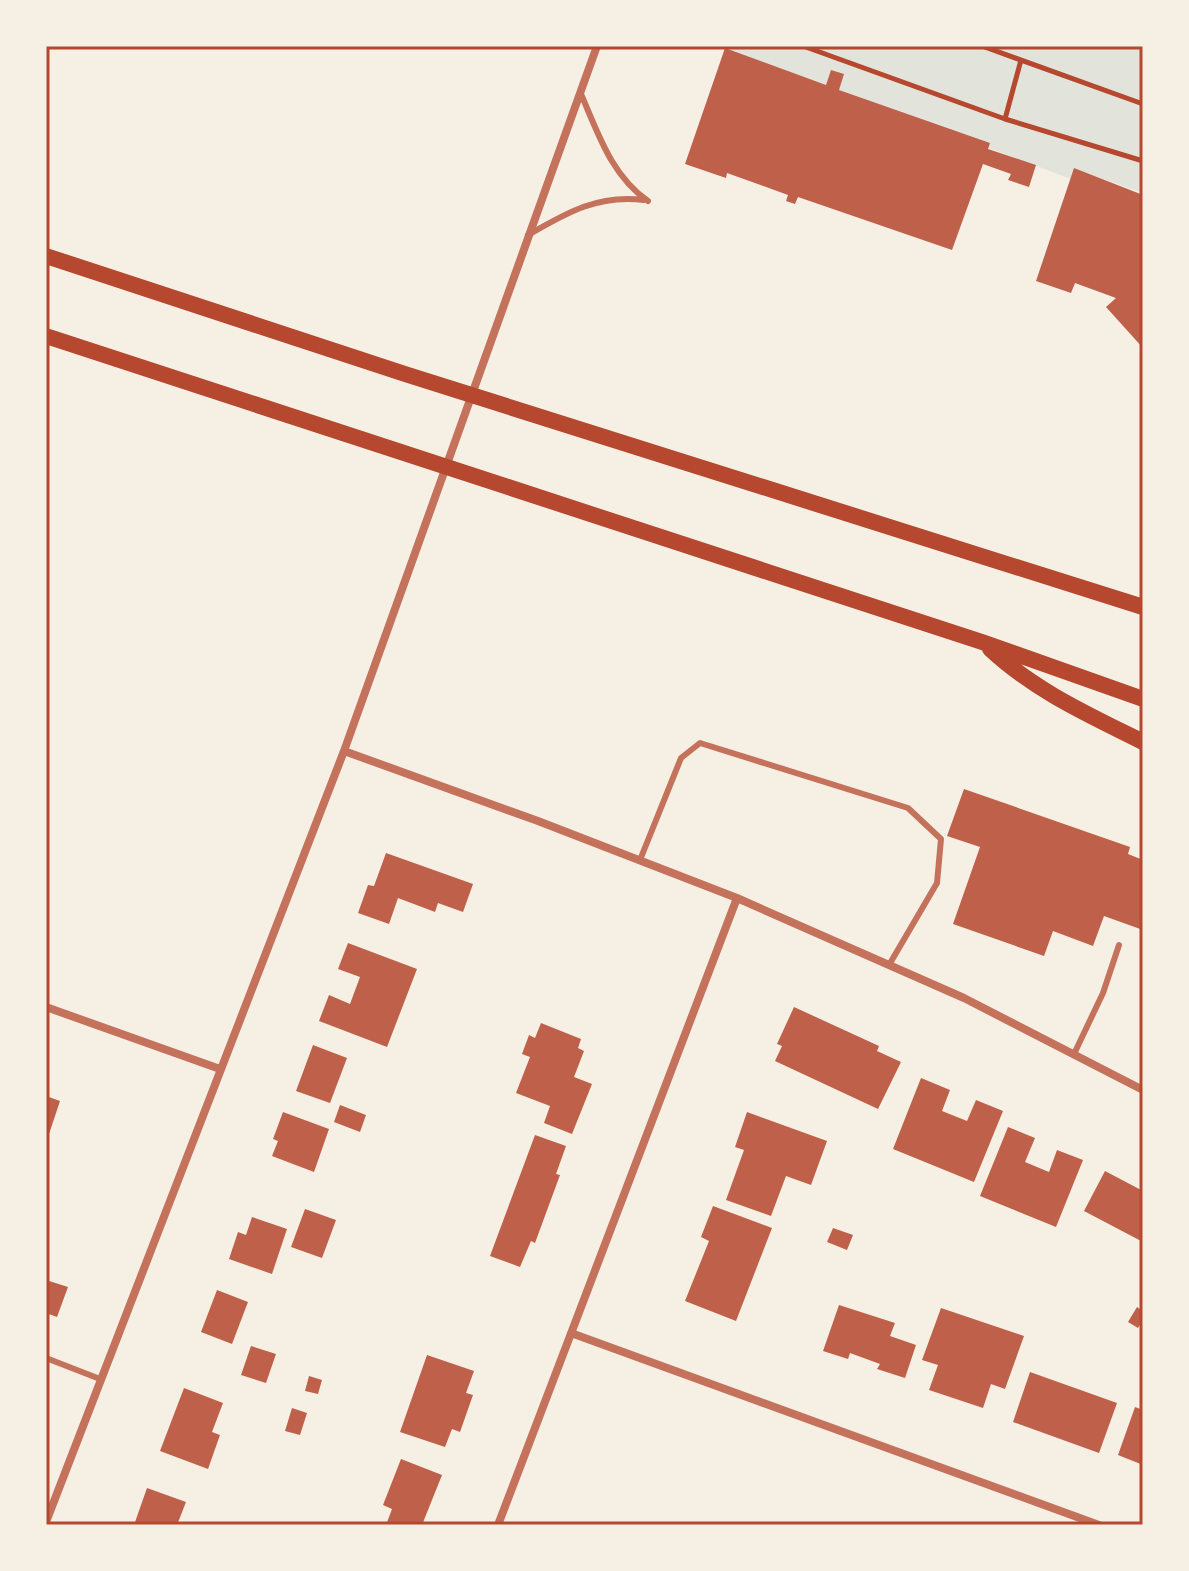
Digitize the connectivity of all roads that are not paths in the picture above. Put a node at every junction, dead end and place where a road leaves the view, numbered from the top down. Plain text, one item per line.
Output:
1 (597, 46) edge
2 (580, 91) junction
3 (528, 235) junction
4 (46, 256) edge
5 (46, 336) edge
6 (470, 394) junction
7 (445, 467) junction
8 (1143, 607) edge
9 (982, 642) junction
10 (1143, 699) edge
11 (1143, 742) edge
12 (344, 751) junction
13 (640, 860) junction
14 (737, 898) junction
15 (1119, 945) dead end
16 (889, 965) junction
17 (46, 1007) edge
18 (1074, 1054) junction
19 (220, 1069) junction
20 (1143, 1090) edge
21 (571, 1333) junction
22 (46, 1358) edge
23 (100, 1379) junction
24 (46, 1522) edge
25 (498, 1525) edge
26 (1099, 1525) edge

1 - 2 street
2 - 3 street
2 - 3 lane
3 - 6 street
4 - 6 main road
5 - 7 main road
6 - 7 street
6 - 8 main road
7 - 9 main road
7 - 12 street
9 - 10 main road
9 - 11 main road
12 - 13 street
12 - 19 street
13 - 14 street
13 - 16 lane
14 - 16 street
14 - 21 street
15 - 18 lane
16 - 18 street
17 - 19 street
18 - 20 street
19 - 23 street
21 - 25 street
21 - 26 street
22 - 23 lane
23 - 24 street

